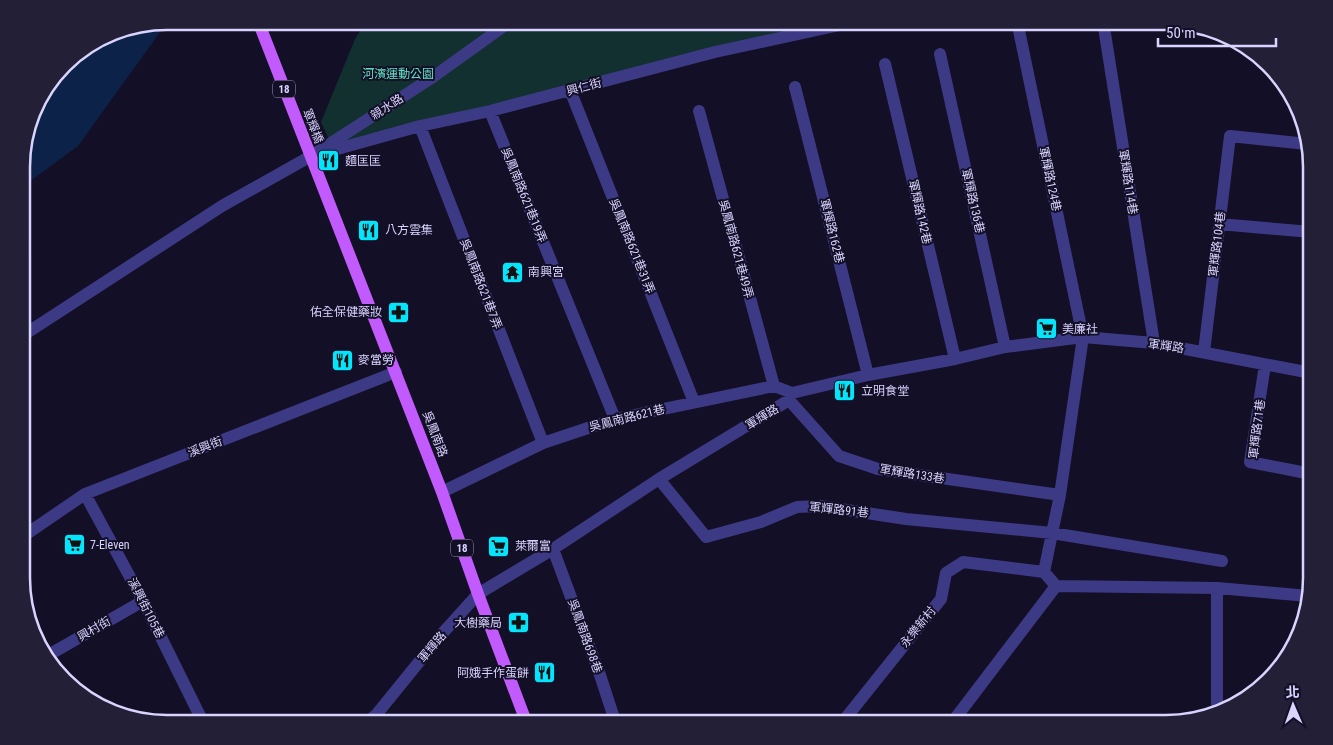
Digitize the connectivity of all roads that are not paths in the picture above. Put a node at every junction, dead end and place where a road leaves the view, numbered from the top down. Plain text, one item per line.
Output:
1 (261, 30) edge
2 (498, 30) edge
3 (816, 30) edge
4 (1019, 30) edge
5 (1104, 30) edge
6 (940, 54) dead end
7 (885, 64) dead end
8 (796, 87) dead end
9 (570, 90) junction
10 (490, 111) junction
11 (699, 112) dead end
12 (420, 126) junction
13 (1301, 143) edge
14 (310, 156) junction
15 (1219, 224) junction
16 (1303, 231) edge
17 (30, 331) edge
18 (1084, 337) junction
19 (1154, 343) junction
20 (1005, 347) junction
21 (1204, 352) junction
22 (955, 358) junction
23 (1265, 365) junction
24 (396, 372) junction
25 (1303, 372) edge
26 (868, 375) junction
27 (774, 386) junction
28 (791, 397) junction
29 (694, 402) junction
30 (615, 419) junction
31 (543, 443) junction
32 (1303, 472) edge
33 (659, 479) junction
34 (442, 492) junction
35 (85, 494) junction
36 (1060, 495) junction
37 (30, 532) edge
38 (1052, 533) junction
39 (553, 549) junction
40 (1222, 561) dead end
41 (1044, 572) junction
42 (1056, 586) junction
43 (1217, 588) junction
44 (478, 594) junction
45 (1302, 595) edge
46 (143, 602) junction
47 (52, 653) edge
48 (1217, 705) edge
49 (200, 715) edge
50 (376, 715) edge
51 (524, 715) edge
52 (613, 715) edge
53 (848, 715) edge
54 (958, 715) edge

1 - 14 main road, 軍輝橋 / 18
2 - 14 street, 親水路
3 - 9 street, 興仁街
4 - 18 street, 軍輝路124巷
5 - 19 street, 軍輝路114巷
6 - 20 street, 軍輝路136巷
7 - 22 street, 軍輝路142巷
8 - 26 street, 軍輝路162巷
9 - 10 street, 興仁街
9 - 29 street, 吳鳳南路621巷31弄
10 - 12 street, 興仁街
10 - 30 street, 吳鳳南路621巷19弄
11 - 27 street, 吳鳳南路621巷49弄
12 - 14 street, 興仁街
12 - 31 street, 吳鳳南路621巷7弄
13 - 15 street, 軍輝路104巷
14 - 17 street
14 - 24 main road, 吳鳳南路 / 18
15 - 16 street
15 - 21 street, 軍輝路104巷
18 - 19 street, 軍輝路
18 - 20 street, 軍輝路
18 - 36 street
19 - 21 street, 軍輝路
20 - 22 street, 軍輝路
21 - 23 street, 軍輝路
22 - 26 street, 軍輝路
23 - 25 street, 軍輝路
23 - 32 street, 軍輝路71巷
24 - 34 main road, 吳鳳南路 / 18
24 - 35 street, 溪興街
26 - 28 street, 軍輝路
27 - 28 street
27 - 29 street, 吳鳳南路621巷
28 - 33 street, 軍輝路
28 - 36 street, 軍輝路133巷
29 - 30 street, 吳鳳南路621巷
30 - 31 street, 吳鳳南路621巷
31 - 34 street, 吳鳳南路621巷
33 - 38 street, 軍輝路91巷
33 - 39 street, 軍輝路
34 - 44 main road, 吳鳳南路 / 18
35 - 37 street, 溪興街
35 - 46 street, 溪興街105巷
36 - 38 street
38 - 40 street, 軍輝路91巷
38 - 41 street
39 - 44 street, 軍輝路
39 - 52 street, 吳鳳南路698巷
41 - 42 street
41 - 53 street, 永樂新村
42 - 43 street
42 - 54 street
43 - 45 street
43 - 48 street
44 - 50 street, 軍輝路
44 - 51 main road, 吳鳳南路 / 18
46 - 47 street, 興村街
46 - 49 street, 溪興街105巷

